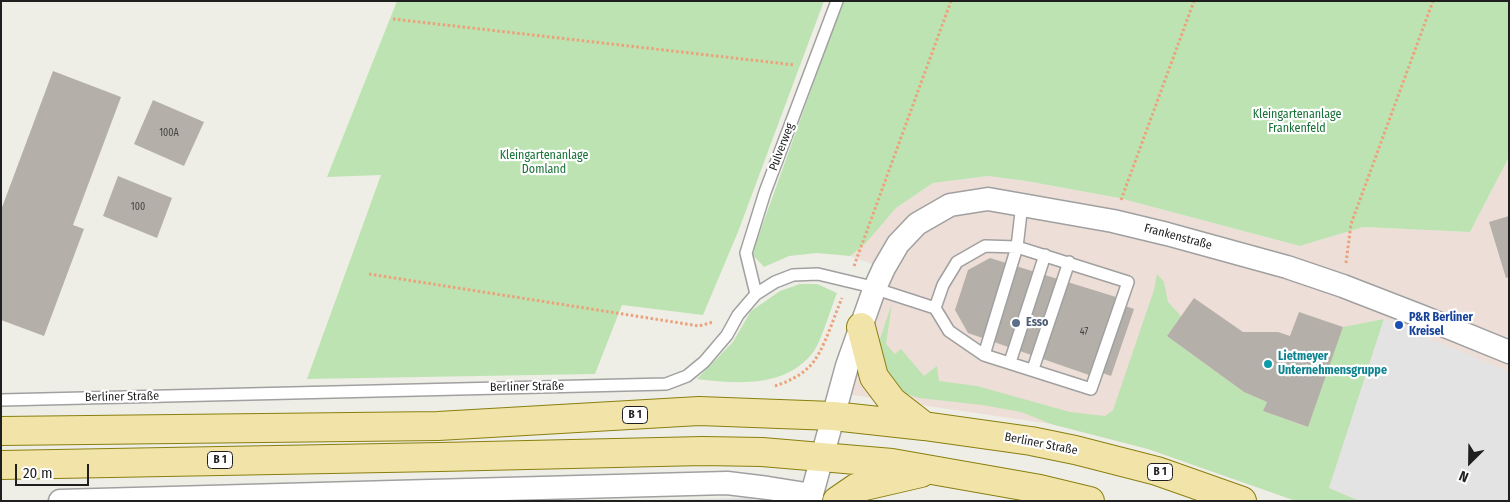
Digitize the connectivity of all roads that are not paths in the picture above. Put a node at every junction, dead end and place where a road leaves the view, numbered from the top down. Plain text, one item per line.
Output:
1 (837, 1) edge
2 (1022, 204) junction
3 (1016, 247) junction
4 (1045, 255) junction
5 (1069, 262) junction
6 (874, 290) junction
7 (756, 294) junction
8 (935, 308) junction
9 (861, 327) junction
10 (1509, 352) edge
11 (984, 354) junction
12 (1010, 362) junction
13 (1033, 370) junction
14 (1, 400) edge
15 (833, 416) junction
16 (924, 426) junction
17 (1, 431) edge
18 (822, 457) junction
19 (1, 465) edge
20 (932, 470) junction
21 (194, 499) edge
22 (820, 499) edge
23 (60, 501) edge
24 (1090, 501) edge
25 (1242, 501) edge

1 - 7 lane, Pulverweg
2 - 3 lane
2 - 6 street, Frankenstraße
2 - 10 street, Frankenstraße
3 - 4 lane
3 - 8 lane
3 - 11 lane
4 - 5 lane
4 - 12 lane
5 - 13 lane
5 - 13 lane
6 - 7 lane, Berliner Straße
6 - 8 lane, Berliner Straße
6 - 9 street
7 - 14 lane, Berliner Straße
8 - 11 lane
9 - 15 street
9 - 16 main road
11 - 12 lane
12 - 13 lane
15 - 16 main road, Berliner Straße / B 1
15 - 17 main road, B 1
15 - 18 street
16 - 25 main road, Berliner Straße / B 1
18 - 19 main road, B 1
18 - 20 main road, B 1
18 - 22 street
20 - 22 main road
20 - 24 main road, B 1
21 - 22 street
21 - 23 street

